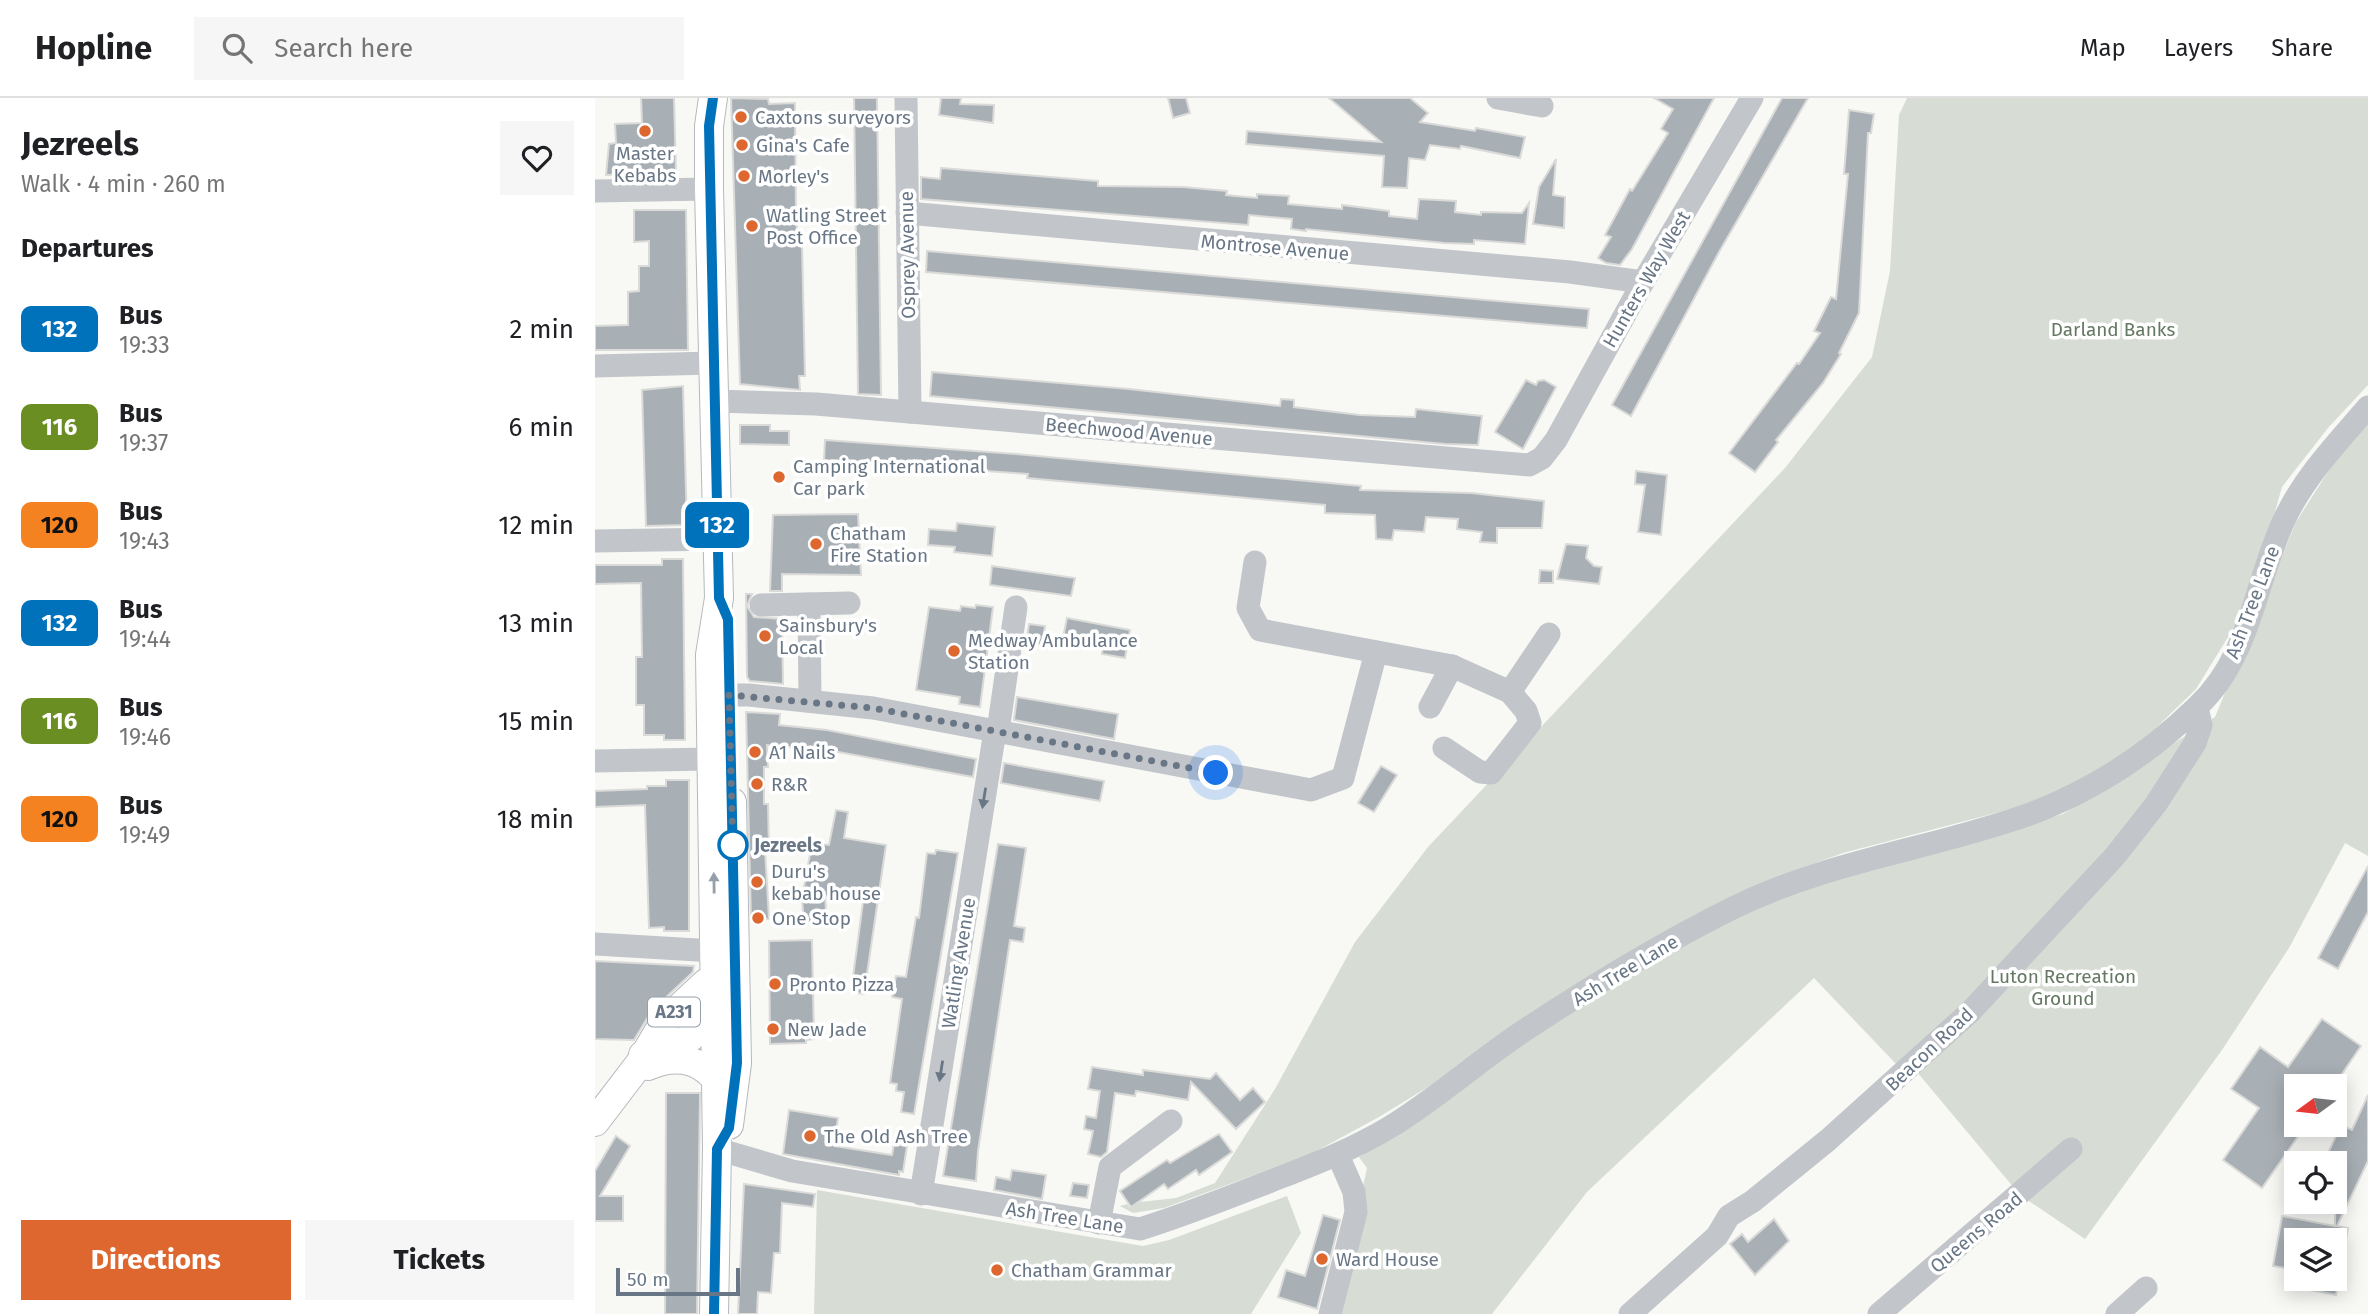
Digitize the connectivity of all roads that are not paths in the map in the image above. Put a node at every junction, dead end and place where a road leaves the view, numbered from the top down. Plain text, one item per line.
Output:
1 (703, 98) edge
2 (713, 98) edge
3 (906, 98) edge
4 (1498, 98) edge
5 (1752, 98) edge
6 (1542, 106) dead end
7 (709, 126) junction
8 (709, 189) junction
9 (595, 191) edge
10 (907, 213) junction
11 (1643, 282) junction
12 (713, 363) junction
13 (595, 366) edge
14 (715, 401) junction
15 (2368, 407) edge
16 (910, 412) junction
17 (1541, 460) joint
18 (717, 539) junction
19 (595, 541) edge
20 (1255, 562) dead end
21 (849, 603) dead end
22 (809, 604) junction
23 (761, 605) dead end
24 (1016, 607) dead end
25 (1549, 634) dead end
26 (1375, 652) junction
27 (1452, 666) junction
28 (1510, 692) junction
29 (720, 695) junction
30 (810, 701) junction
31 (1430, 707) dead end
32 (2197, 708) junction
33 (997, 731) junction
34 (1444, 748) dead end
35 (711, 759) junction
36 (595, 761) edge
37 (595, 944) edge
38 (715, 951) junction
39 (716, 981) junction
40 (726, 1024) junction
41 (637, 1064) junction
42 (715, 1078) junction
43 (1171, 1121) dead end
44 (595, 1122) edge
45 (717, 1149) junction
46 (2071, 1149) dead end
47 (1338, 1155) junction
48 (921, 1194) junction
49 (1098, 1223) junction
50 (2146, 1288) dead end
51 (714, 1314) edge
52 (1330, 1314) edge
53 (1630, 1314) edge
54 (1879, 1314) edge
55 (2117, 1314) edge

1 - 7 main road
2 - 7 main road
3 - 10 street, Osprey Avenue
4 - 6 street
5 - 11 street, Hunters Way West
7 - 8 main road
8 - 9 street
8 - 12 main road
10 - 11 street, Montrose Avenue
10 - 16 street, Osprey Avenue
11 - 17 street, Hunters Way West
12 - 13 street
12 - 14 main road
14 - 16 street, Beechwood Avenue
14 - 18 main road
15 - 32 street, Ash Tree Lane
16 - 17 street, Beechwood Avenue
18 - 19 street
18 - 29 main road
20 - 26 street
21 - 22 street
22 - 23 street
22 - 30 street
24 - 33 street, Watling Avenue
25 - 28 street
26 - 27 street
26 - 33 street
27 - 28 street
27 - 31 street
28 - 34 street
29 - 30 street
29 - 35 main road
29 - 40 main road
30 - 33 street
32 - 47 street, Ash Tree Lane
32 - 53 street, Beacon Road
33 -> 48 street, Watling Avenue
35 - 36 street
38 -> 35 main road
37 - 38 street
38 - 39 main road
39 - 40 main road
39 - 41 main road, A231
40 - 41 main road, A231
40 - 42 main road
40 - 45 main road
41 - 42 main road
41 - 44 main road, A231
42 - 45 main road
43 - 49 street
45 - 48 street, Ash Tree Lane
45 - 51 main road
46 - 54 street, Queens Road
47 - 49 street, Ash Tree Lane
47 - 52 street
48 - 49 street, Ash Tree Lane
50 - 55 street

